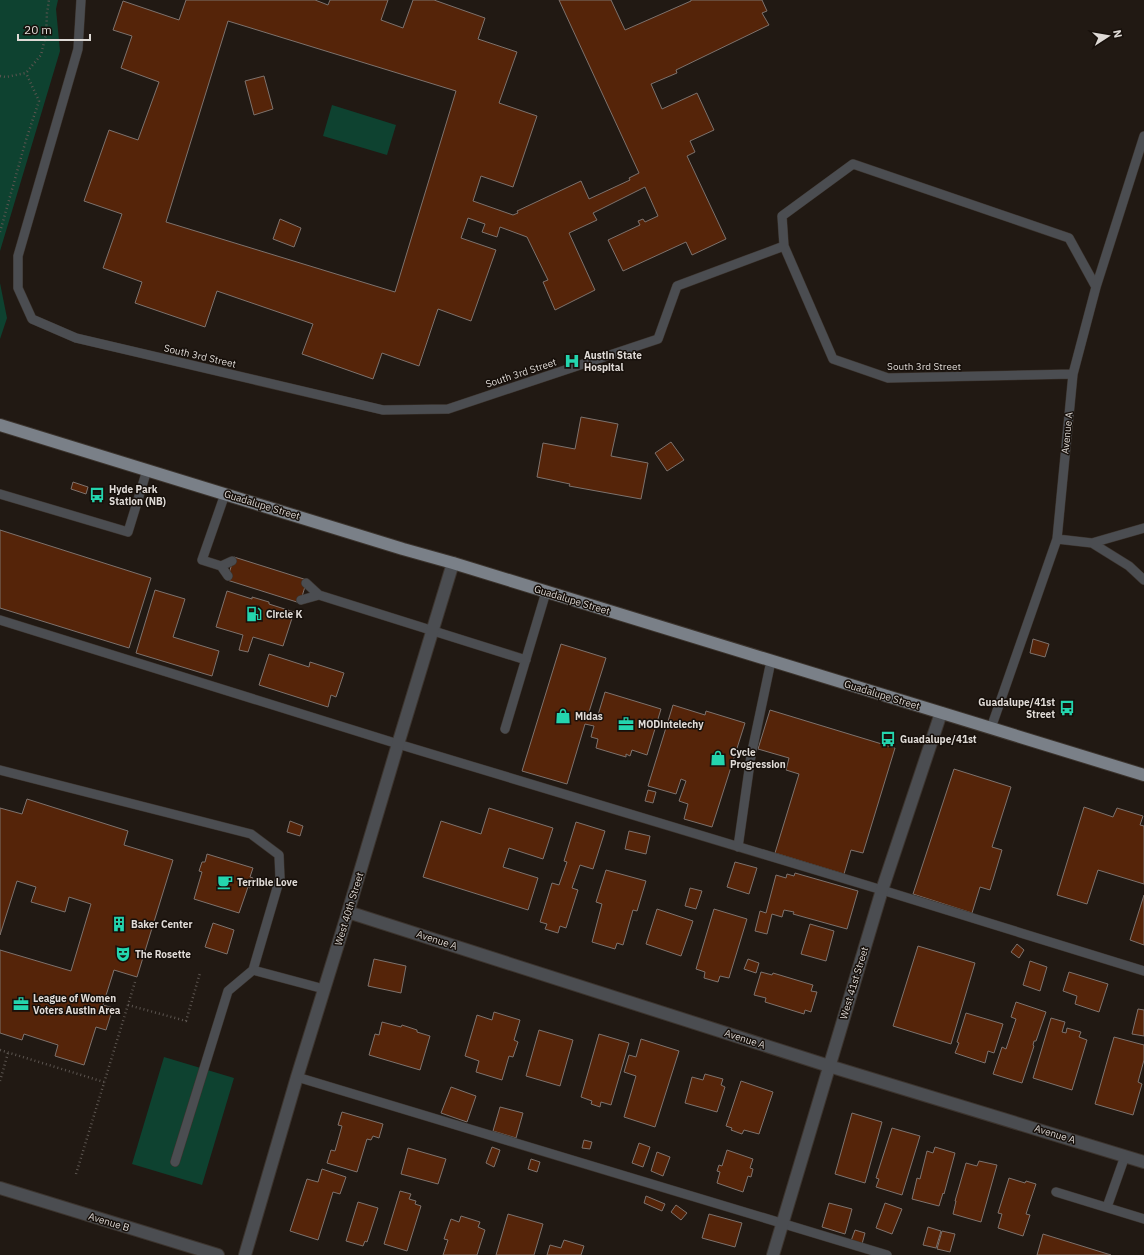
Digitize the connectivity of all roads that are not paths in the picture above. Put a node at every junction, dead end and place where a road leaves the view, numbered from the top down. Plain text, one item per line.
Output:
1 (81, 0) edge
2 (1144, 136) edge
3 (784, 246) junction
4 (1096, 287) junction
5 (1073, 374) junction
6 (0, 425) edge
7 (147, 470) junction
8 (0, 494) edge
9 (225, 494) junction
10 (1144, 528) edge
11 (1056, 539) junction
12 (1092, 543) junction
13 (232, 561) dead end
14 (453, 563) junction
15 (221, 566) junction
16 (228, 576) dead end
17 (1144, 580) edge
18 (306, 583) dead end
19 (546, 592) junction
20 (319, 595) junction
21 (301, 600) dead end
22 (0, 620) edge
23 (432, 631) junction
24 (526, 660) junction
25 (772, 661) junction
26 (941, 713) junction
27 (991, 728) junction
28 (505, 729) dead end
29 (398, 744) junction
30 (0, 770) edge
31 (1144, 775) edge
32 (738, 847) junction
33 (882, 890) junction
34 (348, 912) junction
35 (253, 970) junction
36 (1144, 971) edge
37 (324, 989) junction
38 (830, 1066) junction
39 (296, 1077) junction
40 (1125, 1156) junction
41 (175, 1162) dead end
42 (1144, 1162) edge
43 (0, 1188) edge
44 (1056, 1192) dead end
45 (1107, 1208) junction
46 (1144, 1219) edge
47 (782, 1223) junction
48 (218, 1255) edge
49 (245, 1255) edge
50 (773, 1255) edge
51 (887, 1255) edge

1 - 3 lane, South 3rd Street
2 - 4 lane, Avenue A
3 - 4 lane
3 - 5 lane, South 3rd Street
4 - 5 lane, Avenue A
5 - 11 lane, Avenue A
6 - 7 main road, Guadalupe Street
7 - 8 lane
7 - 9 main road, Guadalupe Street
9 - 14 main road, Guadalupe Street
9 - 15 lane
10 - 12 lane
11 - 12 lane
11 - 27 lane, Avenue A
12 - 17 lane
13 - 15 lane
14 - 19 main road, Guadalupe Street
14 - 23 street, West 40th Street
15 - 16 lane
18 - 20 lane
19 - 24 lane
19 - 25 main road, Guadalupe Street
20 - 21 lane
20 - 23 lane
22 - 29 lane
23 - 24 lane
23 - 29 street, West 40th Street
24 - 28 lane
25 - 26 main road, Guadalupe Street
25 - 32 lane
26 - 27 main road, Guadalupe Street
26 - 33 street, West 41st Street
27 - 31 main road, Guadalupe Street
29 - 32 lane
29 - 34 street, West 40th Street
30 - 35 lane
32 - 33 lane
33 - 36 lane
33 - 38 street, West 41st Street
34 - 37 street, West 40th Street
34 - 38 street, Avenue A
35 - 37 lane
35 - 41 lane
37 - 39 street, West 40th Street
38 - 40 street, Avenue A
38 - 47 street, West 41st Street
39 - 47 lane
39 - 49 street, West 40th Street
40 - 42 street, Avenue A
40 - 45 lane
43 - 48 street, Avenue B
44 - 45 lane
45 - 46 lane
47 - 50 street, West 41st Street
47 - 51 lane

